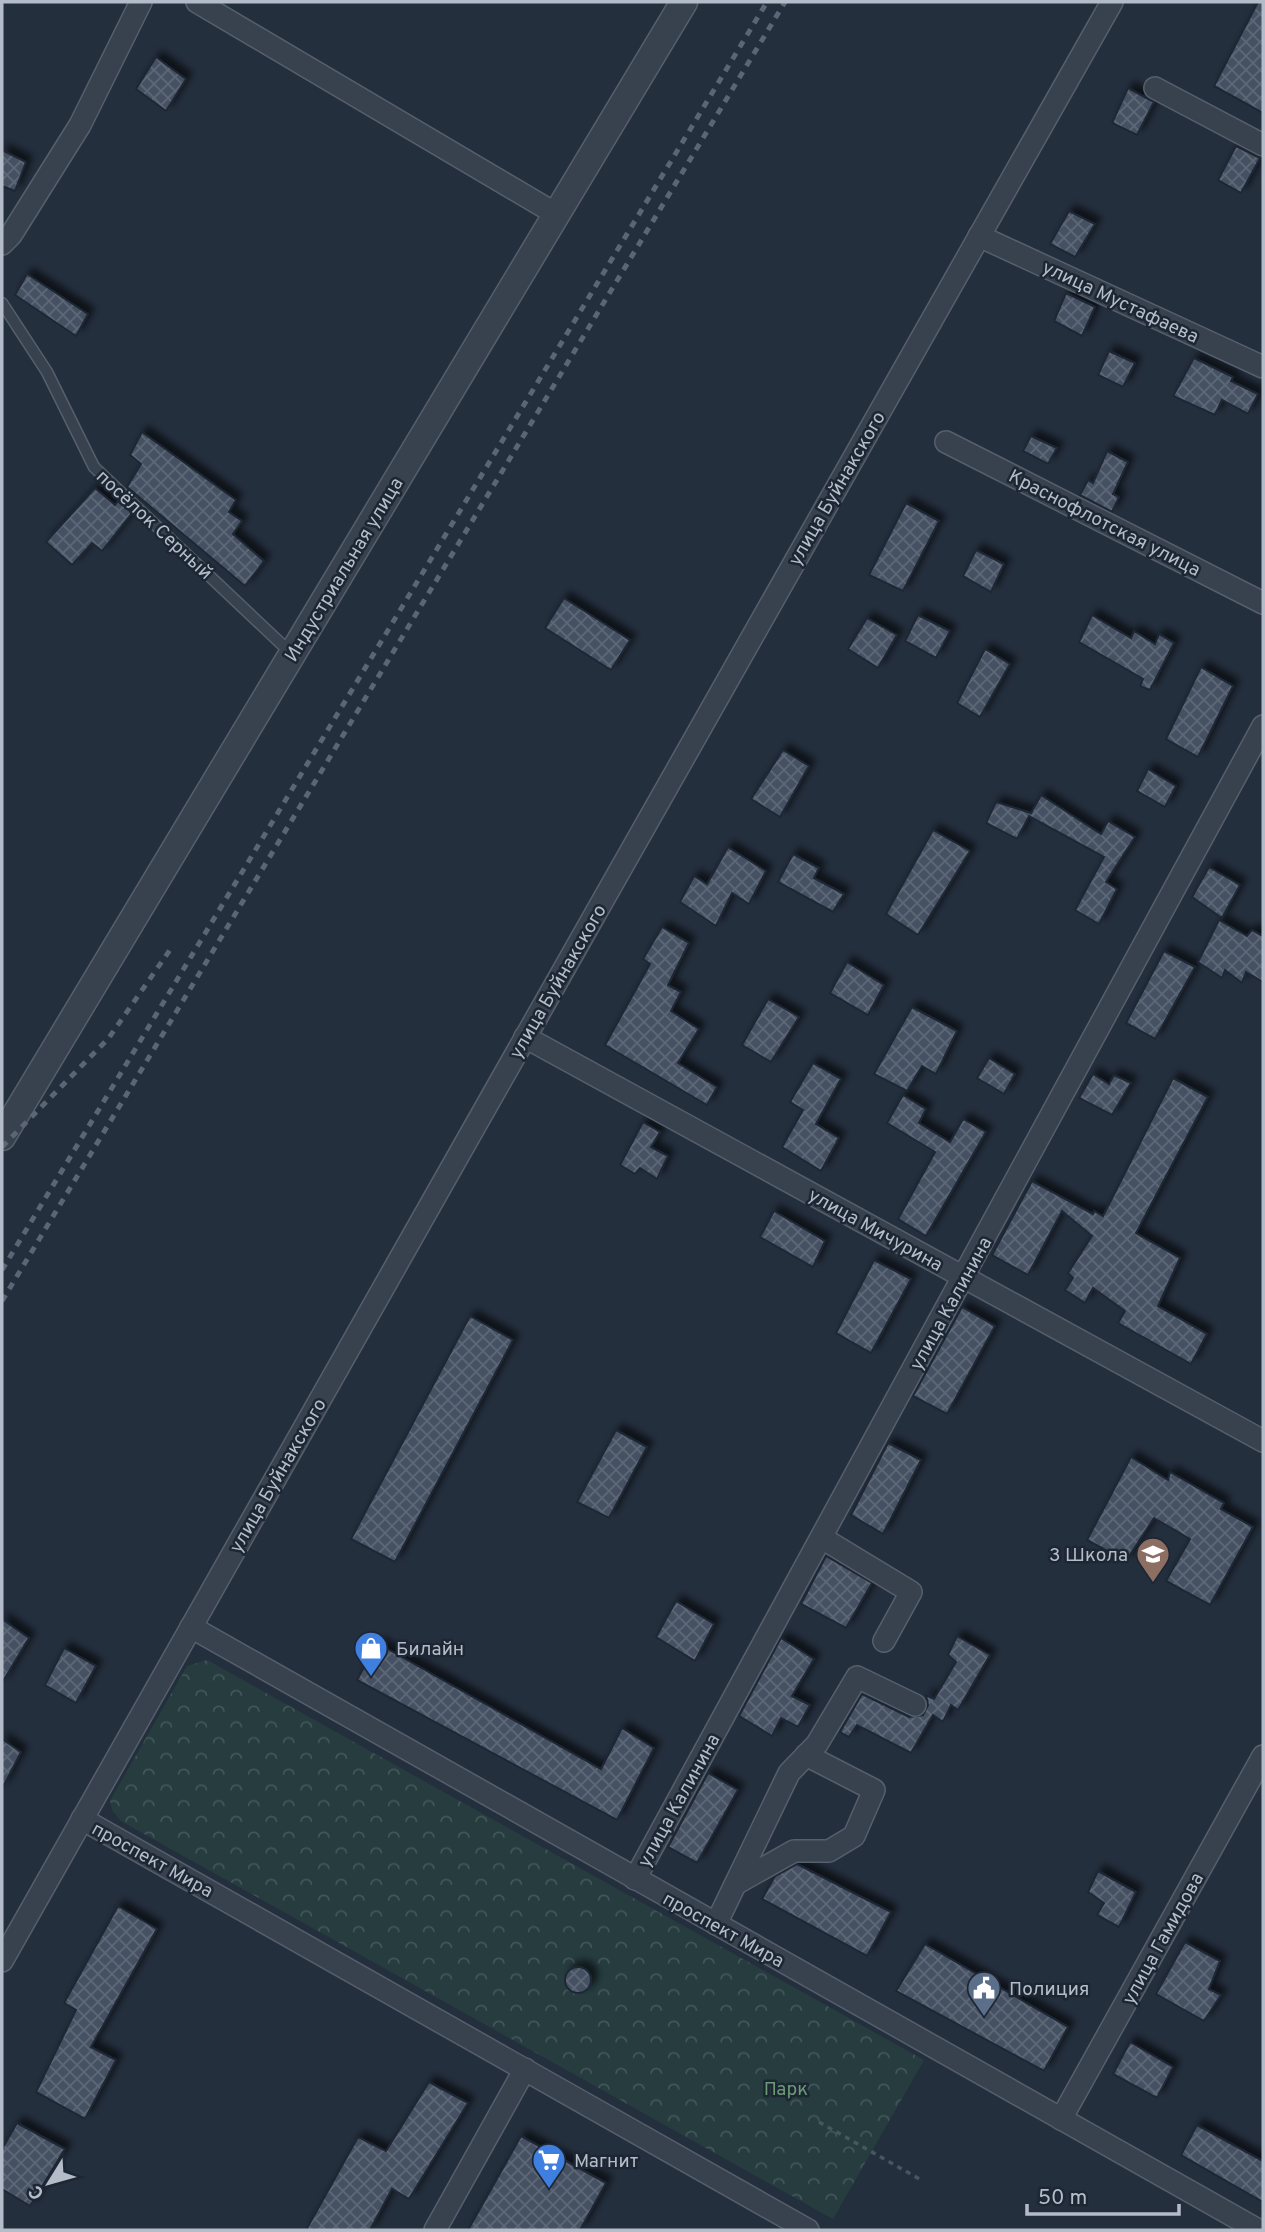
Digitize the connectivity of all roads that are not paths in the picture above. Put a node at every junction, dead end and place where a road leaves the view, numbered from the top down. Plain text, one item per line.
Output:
1 (141, 2) edge
2 (197, 2) edge
3 (684, 2) edge
4 (1112, 2) edge
5 (1154, 88) dead end
6 (1263, 145) edge
7 (556, 214) junction
8 (979, 236) junction
9 (2, 244) edge
10 (2, 303) edge
11 (1263, 367) edge
12 (946, 442) dead end
13 (1263, 603) edge
14 (292, 653) junction
15 (1263, 726) edge
16 (525, 1037) junction
17 (2, 1137) edge
18 (963, 1277) junction
19 (1263, 1441) edge
20 (822, 1538) junction
21 (191, 1627) junction
22 (884, 1641) dead end
23 (915, 1705) dead end
24 (806, 1755) junction
25 (1263, 1756) edge
26 (82, 1819) junction
27 (635, 1879) junction
28 (737, 1882) junction
29 (716, 1924) junction
30 (2, 1961) edge
31 (525, 2069) junction
32 (1060, 2119) junction
33 (435, 2230) edge
34 (808, 2230) edge
35 (1258, 2230) edge

1 - 9 street
2 - 7 street
3 - 7 street, Индустриальная улица
4 - 8 street, улица Буйнакского
5 - 6 street
7 - 14 street, Индустриальная улица
8 - 11 street, улица Мустафаева
8 - 16 street, улица Буйнакского
10 - 14 lane, посёлок Серный
12 - 13 street, Краснофлотская улица
14 - 17 street, Индустриальная улица
15 - 18 street, улица Калинина
16 - 18 street, улица Мичурина
16 - 21 street, улица Буйнакского
18 - 19 street, улица Мичурина
18 - 20 street, улица Калинина
20 - 22 street
20 - 27 street, улица Калинина
21 - 26 street, улица Буйнакского
21 - 27 street, проспект Мира
23 - 24 street
24 - 28 street
24 - 28 street
25 - 32 street, улица Гамидова
26 - 30 street, улица Буйнакского
26 - 31 street, проспект Мира
27 - 29 street, проспект Мира
28 - 29 street
29 - 32 street, проспект Мира
31 - 33 street
31 - 34 street, проспект Мира
32 - 35 street, проспект Мира

